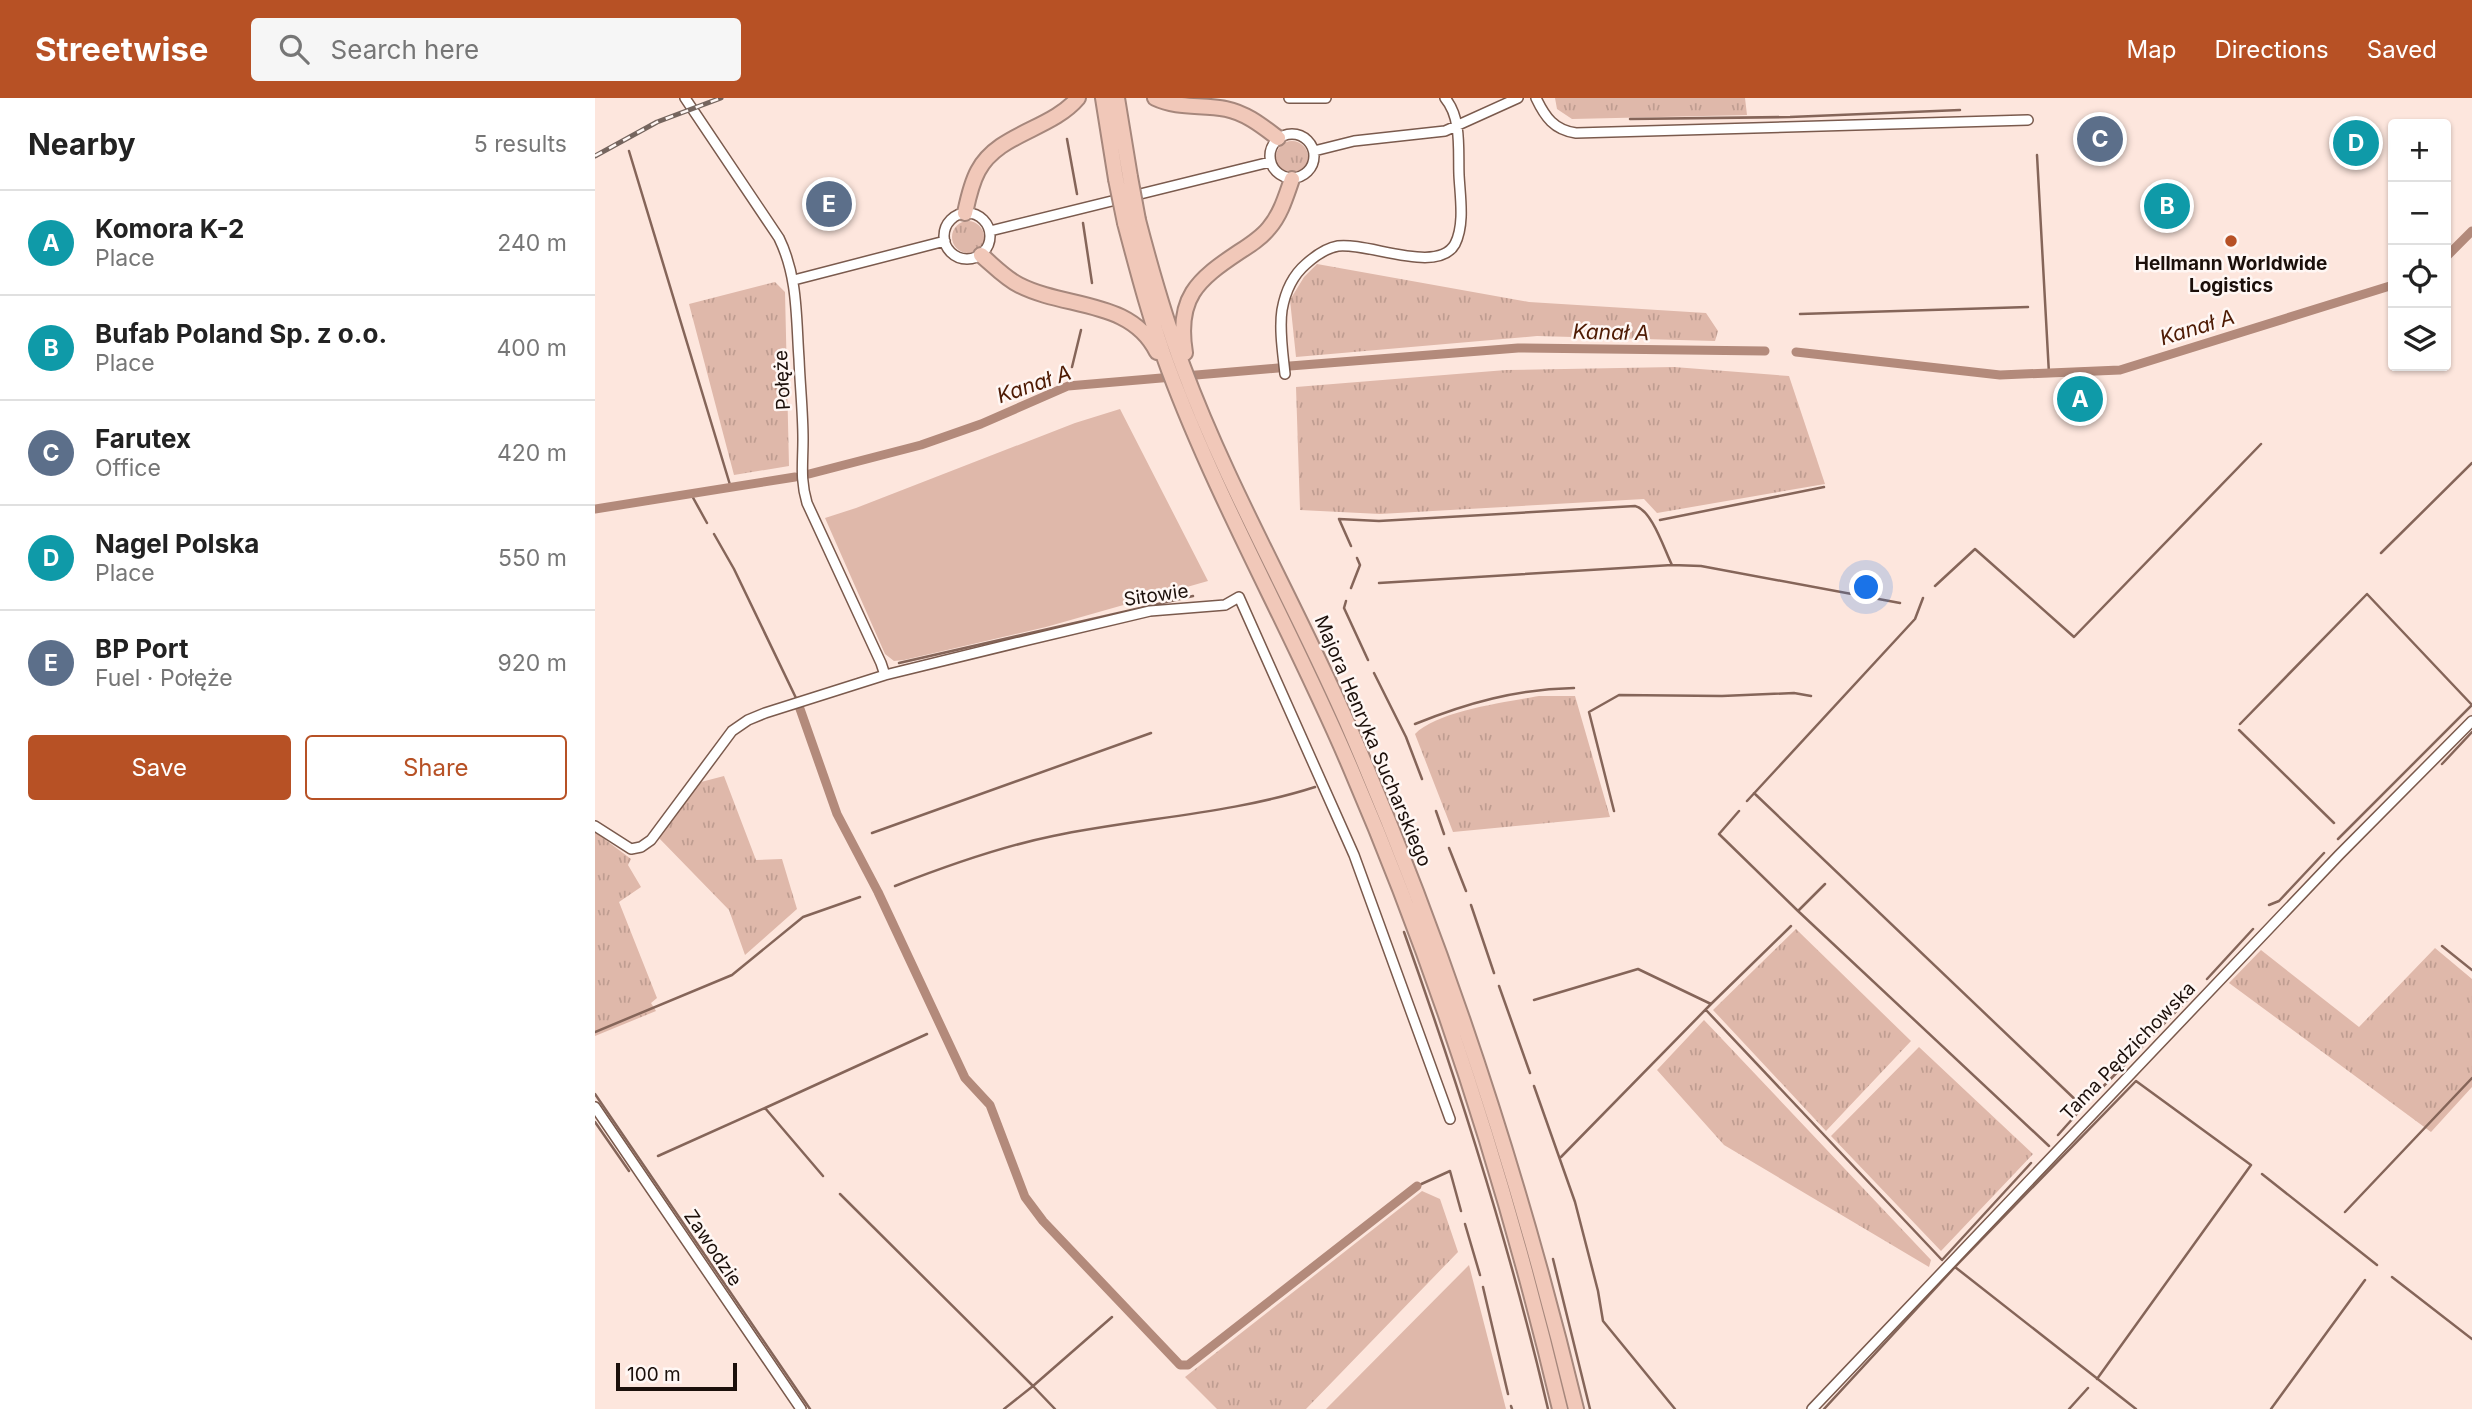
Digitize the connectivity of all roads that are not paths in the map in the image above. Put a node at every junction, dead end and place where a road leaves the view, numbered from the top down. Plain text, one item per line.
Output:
1 (685, 98) edge
2 (1078, 98) edge
3 (1103, 98) edge
4 (1117, 98) edge
5 (1155, 98) edge
6 (1289, 98) edge
7 (1326, 98) edge
8 (1445, 98) edge
9 (1518, 98) edge
10 (1536, 98) edge
11 (2028, 120) dead end
12 (1457, 128) junction
13 (1278, 138) junction
14 (1314, 151) junction
15 (1270, 162) junction
16 (1123, 178) junction
17 (1292, 179) junction
18 (965, 213) junction
19 (1132, 222) junction
20 (990, 231) junction
21 (945, 242) junction
22 (981, 255) junction
23 (794, 280) junction
24 (1167, 367) junction
25 (1183, 368) junction
26 (1285, 374) dead end
27 (885, 675) junction
28 (2472, 721) edge
29 (595, 826) edge
30 (595, 1107) edge
31 (1450, 1119) dead end
32 (801, 1409) edge
33 (1560, 1409) edge
34 (1576, 1409) edge
35 (1812, 1409) edge

1 - 23 street, Połęże
2 - 18 highway
3 - 16 highway, Majora Henryka Sucharskiego
4 - 16 highway, Majora Henryka Sucharskiego
5 - 13 highway
6 - 7 street
8 - 12 street
9 - 12 street
10 - 11 street
12 - 14 street
12 - 26 street
13 - 14 street
13 - 15 street
14 - 17 street
15 - 17 street
15 - 20 street
16 - 19 highway, Majora Henryka Sucharskiego, bridge
17 - 25 highway
18 - 20 street
18 - 21 street
19 - 24 highway, Majora Henryka Sucharskiego
19 - 25 highway, Majora Henryka Sucharskiego
20 - 22 street
21 - 22 street
21 - 23 street
22 - 24 highway
23 - 27 street, Połęże
24 - 33 highway, Majora Henryka Sucharskiego
25 - 34 highway, Majora Henryka Sucharskiego
27 - 29 street, Sitowie
27 - 31 street, Sitowie
28 - 35 street, Tama Pędzichowska
30 - 32 street, Zawodzie

